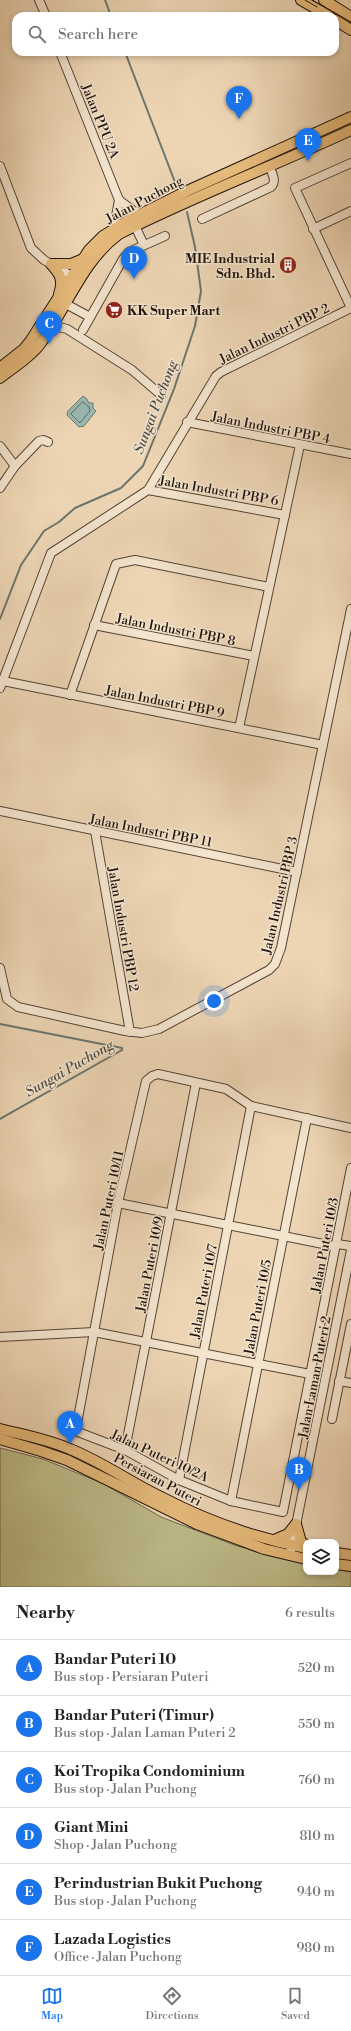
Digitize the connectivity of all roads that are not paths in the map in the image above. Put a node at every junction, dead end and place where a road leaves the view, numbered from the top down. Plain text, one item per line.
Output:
1 (39, 0) edge
2 (301, 0) edge
3 (324, 0) edge
4 (44, 12) edge
5 (322, 12) edge
6 (351, 17) edge
7 (339, 22) edge
8 (351, 30) edge
9 (62, 56) edge
10 (351, 117) edge
11 (351, 130) edge
12 (351, 163) edge
13 (0, 166) edge
14 (270, 167) junction
15 (189, 195) junction
16 (119, 200) junction
17 (171, 204) junction
18 (351, 211) edge
19 (139, 214) junction
20 (202, 219) dead end
21 (135, 226) junction
22 (114, 228) junction
23 (314, 229) junction
24 (165, 236) dead end
25 (144, 245) junction
26 (83, 259) junction
27 (51, 264) junction
28 (76, 278) junction
29 (348, 292) edge
30 (61, 306) junction
31 (351, 308) edge
32 (90, 317) junction
33 (67, 329) junction
34 (49, 330) junction
35 (83, 330) dead end
36 (0, 368) edge
37 (0, 378) edge
38 (161, 395) dead end
39 (187, 422) junction
40 (48, 442) dead end
41 (300, 445) junction
42 (0, 446) edge
43 (351, 454) edge
44 (15, 466) junction
45 (0, 488) edge
46 (148, 490) junction
47 (285, 515) junction
48 (269, 587) junction
49 (351, 609) edge
50 (94, 625) junction
51 (254, 656) junction
52 (1, 684) edge
53 (70, 695) junction
54 (239, 728) junction
55 (323, 745) junction
56 (0, 811) edge
57 (95, 831) junction
58 (297, 872) junction
59 (0, 968) edge
60 (130, 1032) junction
61 (196, 1083) junction
62 (251, 1106) junction
63 (307, 1118) junction
64 (351, 1128) edge
65 (351, 1168) edge
66 (118, 1203) junction
67 (171, 1214) junction
68 (228, 1225) junction
69 (284, 1236) junction
70 (351, 1246) edge
71 (335, 1247) junction
72 (351, 1252) edge
73 (351, 1324) edge
74 (94, 1332) junction
75 (0, 1338) edge
76 (146, 1342) junction
77 (203, 1353) junction
78 (258, 1364) junction
79 (310, 1374) junction
80 (339, 1381) junction
81 (351, 1383) edge
82 (332, 1419) dead end
83 (76, 1430) joint
84 (1, 1432) edge
85 (125, 1450) junction
86 (179, 1480) junction
87 (231, 1501) junction
88 (296, 1524) junction
89 (274, 1540) junction
90 (303, 1544) edge
91 (303, 1548) edge
92 (291, 1550) junction
93 (339, 1553) edge
94 (351, 1555) edge
95 (303, 1557) edge
96 (339, 1564) edge
97 (351, 1566) edge

1 - 4 street
2 - 5 main road
3 - 6 main road
7 - 8 main road
9 - 16 street, Jalan PPU 2A
10 - 15 main road, Jalan Puchong
11 - 14 main road, Jalan Puchong
12 - 23 street
13 - 27 street
14 - 15 main road, Jalan Puchong
14 - 20 street
15 - 17 main road, Jalan Puchong
16 - 19 street
16 - 22 street
17 - 19 main road, Jalan Puchong
17 - 21 main road, Jalan Puchong
18 - 23 street
19 - 22 main road, Jalan Puchong
21 - 25 street
21 - 28 main road, Jalan Puchong
22 - 26 main road, Jalan Puchong
23 - 29 street
24 - 25 street
25 - 32 street
26 - 27 main road
26 - 28 main road, Jalan Puchong
27 - 28 street
27 - 30 main road
28 - 30 main road, Jalan Puchong
29 - 31 street
30 - 32 street
30 - 33 street
30 - 34 main road, Jalan Puchong
30 - 36 main road, Jalan Puchong
31 - 39 street, Jalan Industri PBP 2
32 - 35 street
33 - 34 street
33 - 38 street
34 - 37 main road, Jalan Puchong
39 - 41 street, Jalan Industri PBP 4
39 - 46 street, Jalan Industri PBP 2
40 - 44 street
41 - 43 street, Jalan Industri PBP 4
41 - 47 street
42 - 44 street
44 - 45 street
46 - 47 street, Jalan Industri PBP 6
46 - 52 street, Jalan Industri PBP 2
47 - 48 street
48 - 50 street
48 - 51 street
49 - 55 street, Jalan Industri PBP 3
50 - 51 street, Jalan Industri PBP 8
50 - 53 street
51 - 54 street
52 - 53 street, Jalan Industri PBP 9
53 - 54 street, Jalan Industri PBP 9
54 - 55 street, Jalan Industri PBP 9
55 - 58 street, Jalan Industri PBP 3
56 - 57 street, Jalan Industri PBP 11
57 - 58 street, Jalan Industri PBP 11
57 - 60 street, Jalan Industri PBP 12
58 - 60 street, Jalan Industri PBP 3
59 - 60 street, Jalan Industri PBP 3
61 - 62 street
61 - 66 street, Jalan Puteri 10/11
61 - 67 street, Jalan Puteri 10/9
62 - 63 street
62 - 68 street, Jalan Puteri 10/7
63 - 64 street
63 - 69 street, Jalan Puteri 10/5
65 - 71 street, Jalan Puteri 10/3
66 - 67 street
66 - 74 street, Jalan Puteri 10/11
67 - 68 street
67 - 76 street, Jalan Puteri 10/9
68 - 69 street
68 - 77 street, Jalan Puteri 10/7
69 - 71 street
69 - 78 street, Jalan Puteri 10/5
70 - 71 street
71 - 72 street
71 - 79 street, Jalan Puteri 10/3
72 - 88 street, Jalan Laman Puteri 2
73 - 80 street
74 - 75 street
74 - 76 street
74 - 83 street, Jalan Puteri 10/11
76 - 77 street
76 - 85 street, Jalan Puteri 10/9
77 - 78 street
77 - 86 street, Jalan Puteri 10/7
78 - 79 street
78 - 87 street, Jalan Puteri 10/5
79 - 87 street, Jalan Puteri 10/2A
80 - 81 street
80 - 82 street
83 - 85 street, Jalan Puteri 10/2A
84 - 89 main road, Persiaran Puteri
84 - 92 main road, Persiaran Puteri
85 - 86 street, Jalan Puteri 10/2A
86 - 87 street, Jalan Puteri 10/2A
88 - 89 main road
88 - 90 main road
88 - 92 street, Jalan Laman Puteri 2
89 - 92 main road, Persiaran Puteri
91 - 92 main road, Persiaran Puteri
92 - 95 main road, Persiaran Puteri
93 - 94 main road
96 - 97 main road

